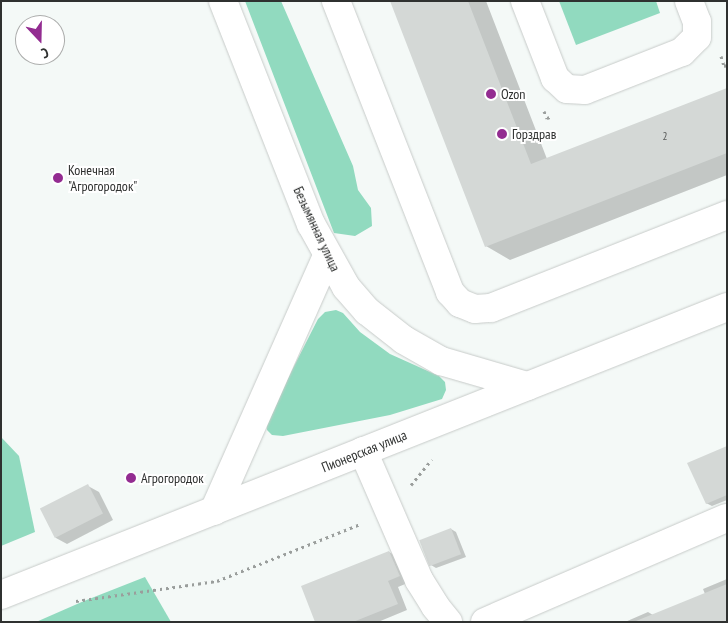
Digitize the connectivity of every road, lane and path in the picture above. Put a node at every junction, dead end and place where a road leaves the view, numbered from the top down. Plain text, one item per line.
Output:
1 (223, 1) edge
2 (336, 1) edge
3 (525, 1) edge
4 (689, 1) edge
5 (727, 216) edge
6 (327, 256) junction
7 (727, 307) edge
8 (526, 386) junction
9 (363, 451) junction
10 (214, 511) junction
11 (727, 518) edge
12 (1, 595) edge
13 (448, 622) edge
14 (485, 622) edge

1 - 6 street, Безымянная улица
2 - 5 street
3 - 4 street
6 - 8 street, Безымянная улица
6 - 10 street
7 - 8 street, Пионерская улица
8 - 9 street, Пионерская улица
9 - 10 street, Пионерская улица
9 - 13 street
10 - 12 street, Пионерская улица
11 - 14 street

